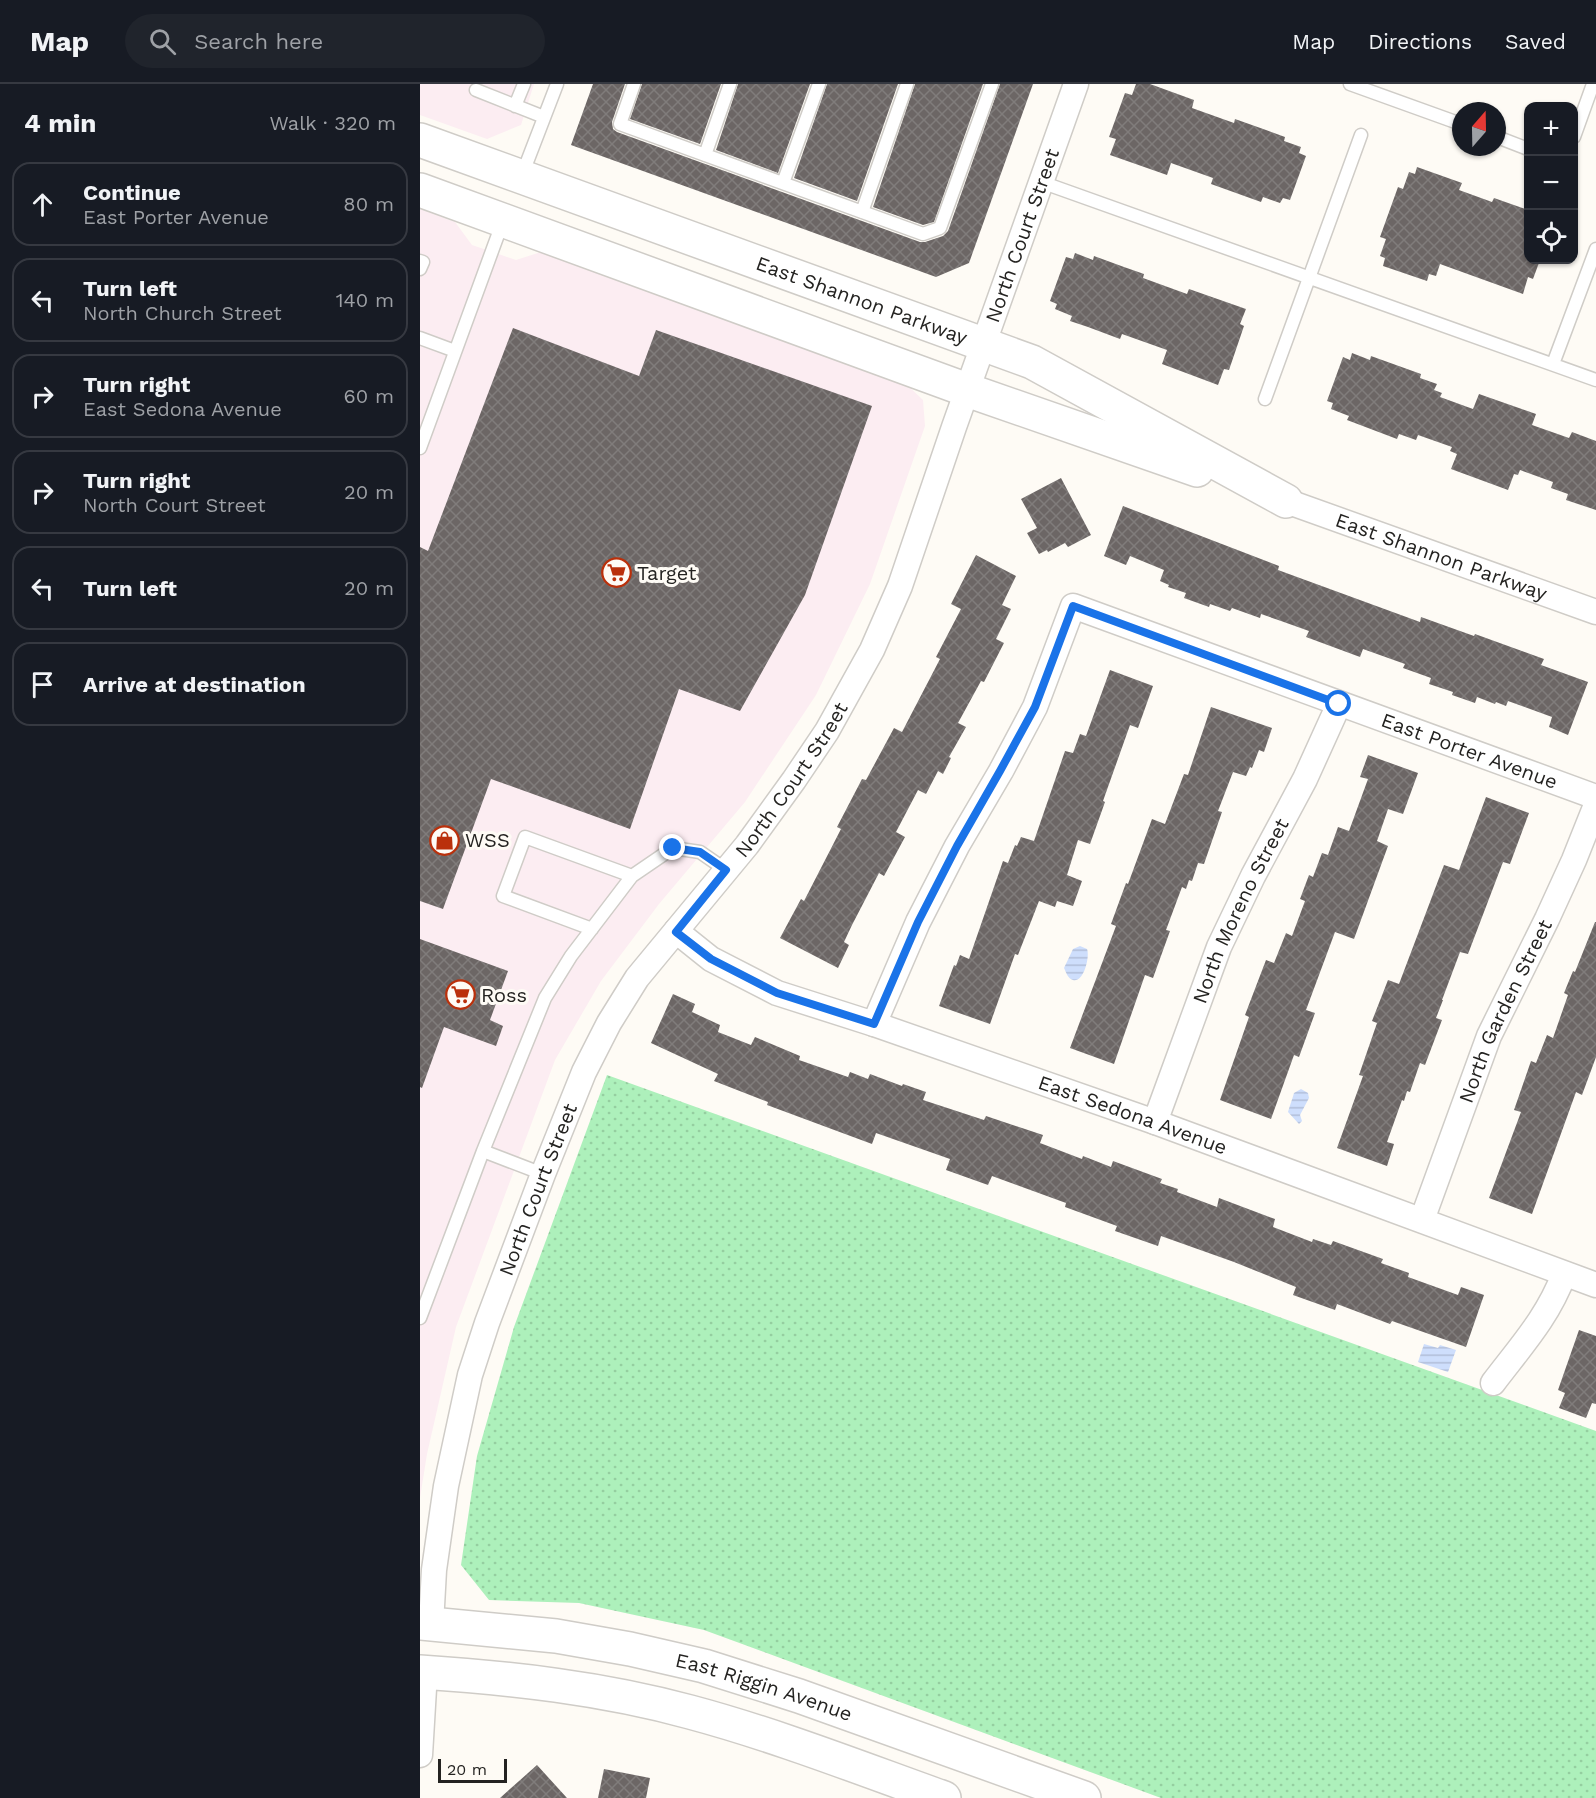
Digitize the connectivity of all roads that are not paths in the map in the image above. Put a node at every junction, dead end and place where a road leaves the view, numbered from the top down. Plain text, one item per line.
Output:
1 (524, 84) edge
2 (557, 84) edge
3 (634, 84) edge
4 (730, 84) edge
5 (819, 84) edge
6 (907, 84) edge
7 (992, 84) edge
8 (1076, 84) edge
9 (1350, 84) edge
10 (1593, 84) edge
11 (476, 90) dead end
12 (516, 106) junction
13 (544, 117) junction
14 (1452, 121) edge
15 (1578, 125) edge
16 (1360, 135) dead end
17 (420, 140) edge
18 (1506, 140) edge
19 (1524, 147) edge
20 (705, 155) junction
21 (420, 164) edge
22 (521, 176) junction
23 (1041, 182) junction
24 (783, 183) junction
25 (420, 190) edge
26 (862, 212) junction
27 (503, 220) junction
28 (1596, 249) edge
29 (420, 261) edge
30 (760, 263) junction
31 (420, 269) edge
32 (1309, 277) junction
33 (420, 338) edge
34 (983, 344) junction
35 (455, 351) junction
36 (1553, 364) junction
37 (1596, 380) edge
38 (967, 390) junction
39 (1265, 399) dead end
40 (420, 448) edge
41 (1286, 501) junction
42 (1596, 612) edge
43 (1339, 704) junction
44 (1596, 797) edge
45 (1596, 805) edge
46 (726, 870) junction
47 (632, 876) junction
48 (592, 929) junction
49 (676, 932) junction
50 (874, 1024) junction
51 (1155, 1122) junction
52 (483, 1151) junction
53 (543, 1174) junction
54 (1422, 1220) junction
55 (1564, 1274) junction
56 (1596, 1285) edge
57 (420, 1318) edge
58 (1493, 1383) dead end
59 (423, 1647) edge
60 (800, 1696) junction
61 (420, 1755) edge
62 (944, 1798) edge
63 (1084, 1798) edge

1 - 12 lane
2 - 13 lane
3 - 20 lane
4 - 20 lane
5 - 24 lane
6 - 26 lane
7 - 26 lane
8 - 23 street, North Court Street
9 - 14 lane
10 - 15 lane
11 - 12 lane
12 - 13 lane
13 - 22 lane
16 - 32 lane
17 - 22 street, East Shannon Parkway
18 - 19 lane
20 - 24 lane
21 - 22 street
22 - 30 street, East Shannon Parkway
23 - 32 lane
23 - 34 street, North Court Street
24 - 26 lane
25 - 27 street, East Shannon Parkway
27 - 30 street
27 - 35 lane
27 - 38 street, East Shannon Parkway
28 - 36 lane
29 - 31 lane
30 - 34 street, East Shannon Parkway
32 - 36 lane
32 - 39 lane
33 - 35 lane
34 - 38 street, North Court Street
34 - 41 street, East Shannon Parkway
35 - 40 lane
36 - 37 lane
38 - 41 street, East Shannon Parkway
38 - 46 street, North Court Street
41 - 42 street, East Shannon Parkway
43 - 44 street, East Porter Avenue
43 - 50 street, East Porter Avenue
43 - 51 street, North Moreno Street
45 - 54 street, North Garden Street
46 - 47 lane
46 - 49 street, North Court Street
47 - 48 lane
47 - 48 lane
48 - 52 lane
49 - 50 street, East Sedona Avenue
49 - 53 street, North Court Street
50 - 51 street, East Sedona Avenue
51 - 54 street, East Sedona Avenue
52 - 53 lane
52 - 57 lane
53 - 59 street, North Court Street
54 - 55 street, East Sedona Avenue
55 - 56 street, East Sedona Avenue
55 - 58 street
59 - 60 street, East Riggin Avenue
59 - 60 street
59 - 61 street, North Court Street
59 - 62 street
60 - 63 street, East Riggin Avenue

